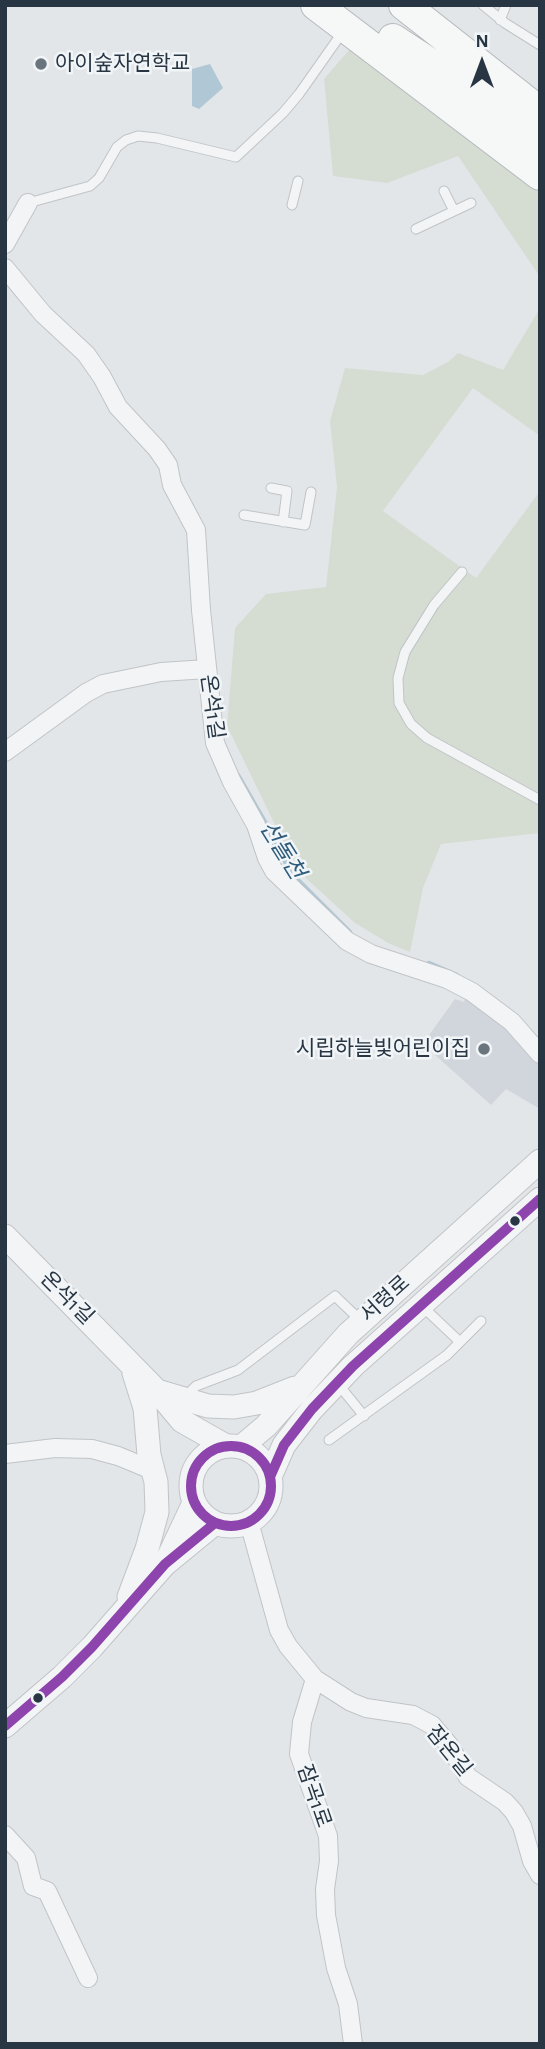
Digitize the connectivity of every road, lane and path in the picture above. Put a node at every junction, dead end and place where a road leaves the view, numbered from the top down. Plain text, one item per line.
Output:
1 (316, 5) edge
2 (339, 5) edge
3 (404, 5) edge
4 (429, 5) edge
5 (483, 5) edge
6 (506, 5) edge
7 (500, 20) junction
8 (337, 40) dead end
9 (540, 45) edge
10 (540, 87) edge
11 (540, 112) edge
12 (540, 143) edge
13 (540, 175) edge
14 (298, 180) dead end
15 (444, 191) dead end
16 (28, 202) joint
17 (471, 203) dead end
18 (292, 205) dead end
19 (454, 211) junction
20 (416, 229) dead end
21 (5, 244) edge
22 (5, 268) edge
23 (271, 488) dead end
24 (311, 492) dead end
25 (244, 515) dead end
26 (283, 522) junction
27 (462, 572) dead end
28 (207, 669) junction
29 (5, 752) edge
30 (540, 800) edge
31 (540, 1054) edge
32 (540, 1161) edge
33 (508, 1189) junction
34 (534, 1204) edge
35 (5, 1236) edge
36 (421, 1305) junction
37 (361, 1321) junction
38 (481, 1321) dead end
39 (460, 1342) junction
40 (128, 1361) junction
41 (305, 1382) junction
42 (337, 1383) junction
43 (182, 1410) junction
44 (365, 1416) junction
45 (329, 1440) dead end
46 (233, 1447) junction
47 (5, 1454) edge
48 (196, 1466) junction
49 (152, 1470) junction
50 (270, 1477) junction
51 (194, 1503) junction
52 (249, 1522) junction
53 (215, 1523) junction
54 (165, 1564) junction
55 (120, 1617) junction
56 (315, 1679) junction
57 (5, 1726) edge
58 (5, 1835) edge
59 (540, 1875) edge
60 (88, 1978) dead end
61 (353, 2044) edge

1 - 13 highway
2 - 12 highway
3 - 11 highway
4 - 10 highway
5 - 7 lane
6 - 7 lane
7 - 9 lane
8 - 16 lane
14 - 18 lane
15 - 19 lane
16 - 21 street
17 - 19 lane
19 - 20 lane
22 - 28 street, 온석1길
23 - 26 lane
24 - 26 lane
25 - 26 lane
27 - 30 lane
28 - 29 street
28 - 31 street, 온석1길
32 - 33 street, 서령로
33 - 34 street
33 - 37 street, 서령로
34 - 36 street, 서령로
35 - 40 street, 온석1길
36 - 39 lane
36 - 42 street, 서령로
37 - 41 street, 서령로
37 - 43 lane
38 - 39 lane
39 - 44 lane
40 - 43 street, 온석1길
40 - 49 street
41 - 43 street
41 - 46 street, 서령로
42 - 44 lane
42 - 50 street, 서령로
43 - 46 street
43 - 48 street
44 - 45 lane
46 - 48 street, 서령로
46 - 50 street
47 - 49 street
48 - 51 street
49 - 55 street
50 - 52 street, 서령로
51 - 53 street
51 - 54 street
52 - 53 street
52 - 56 street
53 - 54 street
54 - 55 street
55 - 57 street
56 - 59 street, 잠온길
56 - 61 street, 잠곡1로
58 - 60 street

